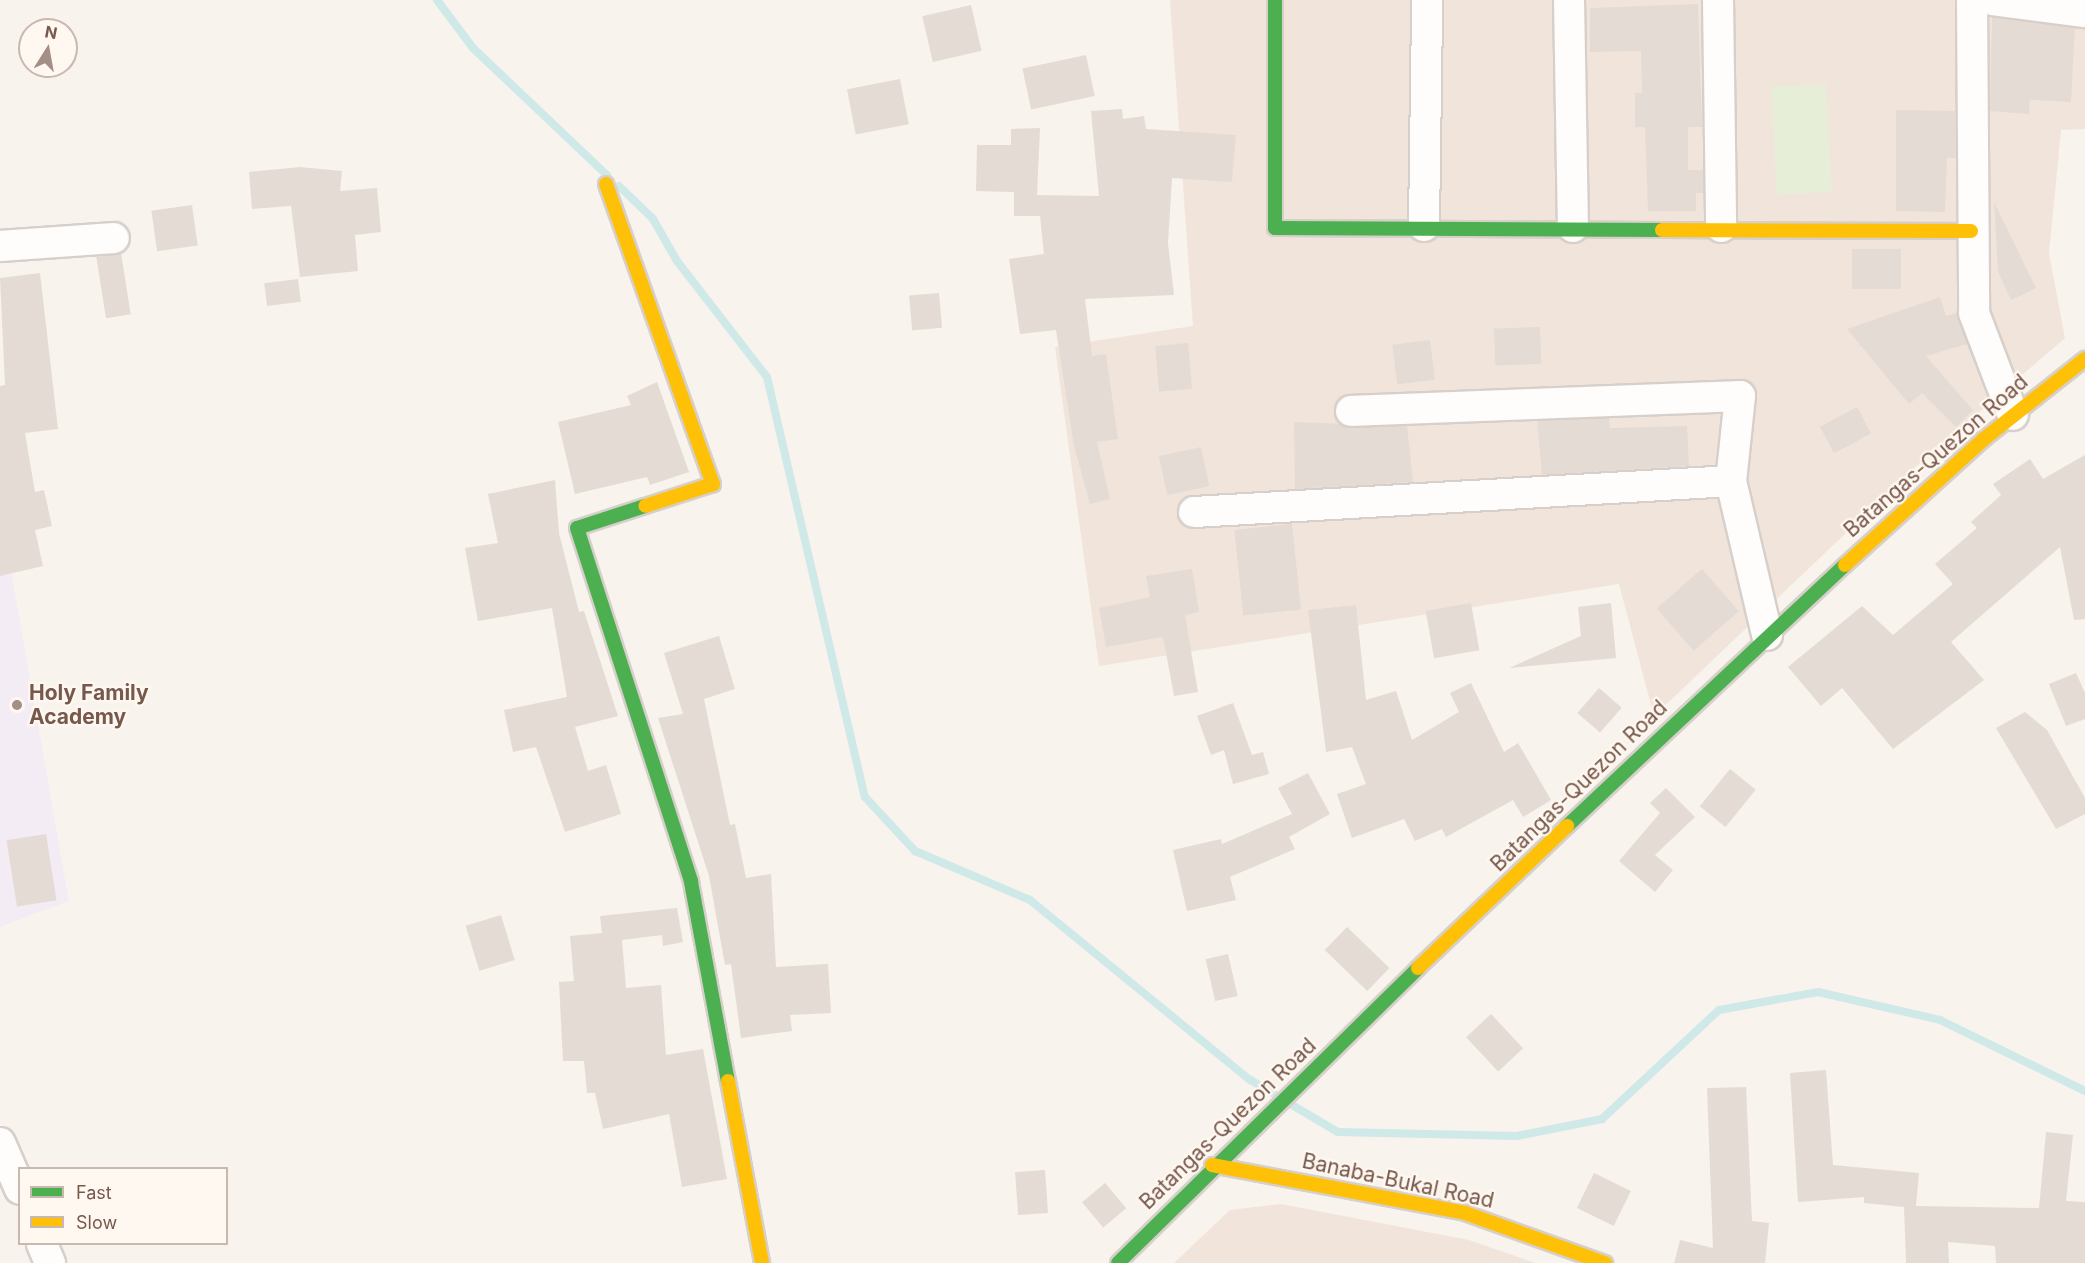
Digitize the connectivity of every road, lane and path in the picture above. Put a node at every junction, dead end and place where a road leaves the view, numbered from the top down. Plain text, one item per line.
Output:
1 (1275, 0) edge
2 (1427, 0) edge
3 (1569, 0) edge
4 (1718, 0) edge
5 (1972, 0) edge
6 (1992, 0) edge
7 (2085, 12) edge
8 (606, 184) dead end
9 (1424, 226) junction
10 (1573, 227) junction
11 (1721, 227) junction
12 (1971, 231) junction
13 (114, 238) dead end
14 (0, 246) edge
15 (2085, 359) edge
16 (1352, 411) dead end
17 (2013, 415) junction
18 (1731, 480) junction
19 (1194, 512) dead end
20 (1767, 636) junction
21 (0, 1143) edge
22 (1212, 1165) junction
23 (18, 1185) edge
24 (42, 1245) edge
25 (50, 1263) edge
26 (762, 1263) edge
27 (1118, 1263) edge
28 (1605, 1263) edge

1 - 9 street
2 - 9 street
3 - 10 street
4 - 11 street
5 - 12 street
6 - 7 street
8 - 26 street
9 - 10 street
10 - 11 street
11 - 12 street
12 - 17 street
13 - 14 street
15 - 17 street, Batangas-Quezon Road
16 - 18 street
17 - 20 street, Batangas-Quezon Road
18 - 19 street
18 - 20 street
20 - 22 street, Batangas-Quezon Road
21 - 23 street
22 - 27 street, Batangas-Quezon Road
22 - 28 street, Banaba-Bukal Road
24 - 25 street

